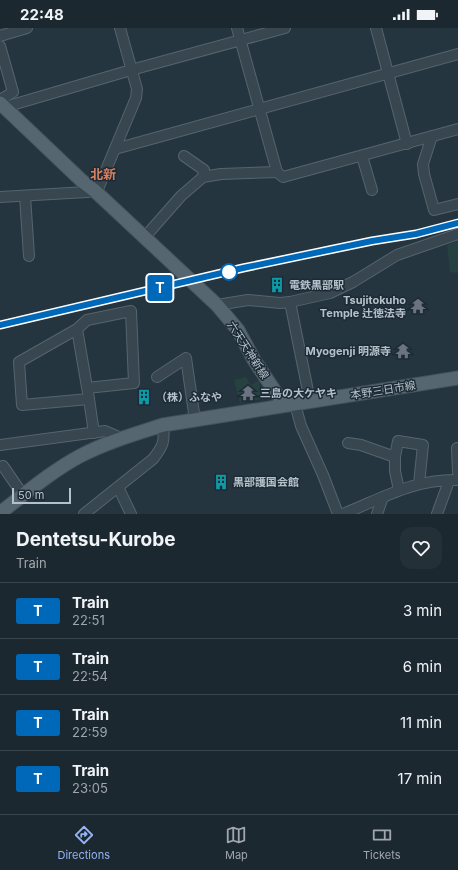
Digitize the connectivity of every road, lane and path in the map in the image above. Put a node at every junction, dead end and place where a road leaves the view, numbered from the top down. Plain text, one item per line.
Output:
1 (27, 28) edge
2 (120, 28) edge
3 (238, 28) edge
4 (285, 28) edge
5 (376, 28) edge
6 (0, 36) edge
7 (241, 40) junction
8 (0, 46) edge
9 (458, 54) edge
10 (2, 64) edge
11 (131, 70) junction
12 (389, 74) junction
13 (2, 103) edge
14 (260, 109) junction
15 (458, 129) edge
16 (432, 136) junction
17 (407, 144) junction
18 (115, 149) junction
19 (184, 156) dead end
20 (362, 156) junction
21 (277, 172) junction
22 (203, 177) junction
23 (372, 190) dead end
24 (95, 191) junction
25 (25, 196) junction
26 (0, 197) edge
27 (458, 204) edge
28 (458, 234) edge
29 (144, 238) junction
30 (29, 256) dead end
31 (290, 302) junction
32 (217, 306) junction
33 (77, 329) junction
34 (157, 377) dead end
35 (458, 378) edge
36 (87, 388) junction
37 (89, 399) junction
38 (310, 401) junction
39 (289, 404) junction
40 (195, 420) junction
41 (163, 425) junction
42 (94, 433) junction
43 (121, 438) junction
44 (348, 443) dead end
45 (0, 445) edge
46 (457, 448) dead end
47 (395, 457) junction
48 (2, 466) dead end
49 (458, 472) edge
50 (454, 480) edge
51 (419, 484) junction
52 (118, 487) junction
53 (399, 490) junction
54 (23, 495) junction
55 (383, 497) junction
56 (4, 512) edge
57 (84, 514) edge
58 (131, 514) edge
59 (338, 514) edge
60 (343, 514) edge
61 (377, 514) edge
62 (437, 514) edge

1 - 6 street
2 - 11 street
3 - 7 street
4 - 7 street
5 - 12 street
7 - 11 street
7 - 14 street
8 - 10 street
9 - 12 street
10 - 13 street
11 - 13 street
11 - 18 street
12 - 14 street
12 - 17 street
13 - 24 main road, 六天天神新線
14 - 18 street
14 - 21 street
15 - 16 street
16 - 17 street
16 - 27 street
17 - 20 street
18 - 24 street
19 - 22 street
20 - 21 street
20 - 23 street
21 - 22 street
22 - 29 street
24 - 25 street
24 - 29 main road, 六天天神新線
25 - 26 street
25 - 30 street
28 - 31 street
29 - 32 main road, 六天天神新線
31 - 32 street
31 - 38 street
32 - 39 main road, 六天天神新線
33 - 36 street
33 - 36 street
33 - 37 street
34 - 40 street
35 - 38 main road, 本野三日市線
36 - 37 street
37 - 42 street
38 - 39 main road, 本野三日市線
39 - 40 main road
39 - 59 street
40 - 41 main road
41 - 43 main road
41 - 52 street
42 - 43 street
42 - 45 street
43 - 54 main road
44 - 47 street
46 - 49 street
47 - 51 street
47 - 53 street
48 - 54 street
50 - 51 street
50 - 62 street
51 - 53 street
52 - 57 street
52 - 58 street
53 - 55 street
54 - 56 main road
55 - 60 street
55 - 61 street

